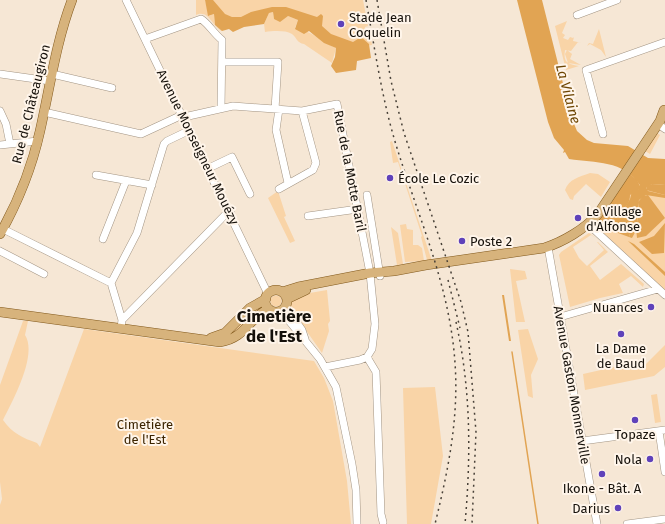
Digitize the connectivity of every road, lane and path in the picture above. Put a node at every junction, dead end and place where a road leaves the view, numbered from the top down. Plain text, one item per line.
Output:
1 (126, 0) edge
2 (617, 0) edge
3 (70, 1) edge
4 (577, 14) dead end
5 (145, 39) junction
6 (665, 42) edge
7 (222, 62) junction
8 (0, 74) edge
9 (51, 77) junction
10 (112, 88) dead end
11 (221, 108) junction
12 (277, 109) junction
13 (664, 109) edge
14 (0, 111) edge
15 (302, 111) junction
16 (44, 112) junction
17 (183, 116) junction
18 (662, 127) edge
19 (190, 130) junction
20 (603, 134) dead end
21 (38, 141) junction
22 (10, 144) junction
23 (0, 145) edge
24 (639, 150) junction
25 (208, 168) junction
26 (96, 175) dead end
27 (126, 181) junction
28 (288, 183) junction
29 (152, 185) junction
30 (279, 189) dead end
31 (250, 194) dead end
32 (367, 195) dead end
33 (358, 209) junction
34 (231, 214) junction
35 (308, 216) dead end
36 (585, 226) junction
37 (1, 231) edge
38 (103, 239) dead end
39 (548, 247) junction
40 (0, 251) edge
41 (44, 274) dead end
42 (380, 274) junction
43 (370, 276) junction
44 (111, 284) junction
45 (658, 289) junction
46 (665, 295) edge
47 (267, 296) junction
48 (284, 302) junction
49 (269, 309) junction
50 (0, 312) edge
51 (560, 317) junction
52 (121, 324) junction
53 (198, 339) junction
54 (367, 357) junction
55 (325, 367) junction
56 (662, 431) edge
57 (582, 441) junction
58 (665, 472) edge
59 (665, 519) edge
60 (383, 523) edge
61 (357, 524) edge
62 (597, 524) edge
63 (628, 524) edge

1 - 5 street, Avenue Monseigneur Mouézy
2 - 4 street
3 - 9 main road, Rue de Châteaugiron
5 - 7 street
5 - 17 street, Avenue Monseigneur Mouézy
6 - 20 street
7 - 11 street
7 - 12 street
8 - 9 street
9 - 10 street
9 - 16 main road, Rue de Châteaugiron
11 - 12 street, Rue de la Motte Baril
11 - 17 street, Rue de la Motte Baril
12 - 15 street, Rue de la Motte Baril
12 - 28 street
13 - 18 main road
13 - 24 main road
14 - 22 street
15 - 28 street
15 - 33 street, Rue de la Motte Baril
16 - 17 street, Rue de la Motte Baril
16 - 21 main road, Rue de Châteaugiron
17 - 19 street, Avenue Monseigneur Mouézy
18 - 24 main road
19 - 25 street, Avenue Monseigneur Mouézy
19 - 29 street
21 - 22 street
21 - 37 main road, Rue de Châteaugiron
22 - 23 street
24 - 36 main road
25 - 31 street
25 - 34 street, Avenue Monseigneur Mouézy
26 - 27 street
27 - 29 street
27 - 38 street
28 - 30 street
29 - 44 street
32 - 42 street
33 - 35 street
33 - 43 street, Rue de la Motte Baril
34 - 47 street, Avenue Monseigneur Mouézy
34 - 52 street
36 - 39 main road
36 - 45 street
37 - 44 street
39 - 42 main road
39 - 51 street, Avenue Gaston Monnerville
40 - 41 street
42 - 43 main road
43 - 48 main road
43 - 54 street, Rue de la Motte Baril
44 - 52 street
45 - 46 street
45 - 51 street
47 - 48 main road
47 - 49 main road
47 - 53 main road
48 - 49 main road
48 - 55 street
49 - 53 main road
50 - 52 main road
51 - 57 street, Avenue Gaston Monnerville
52 - 53 main road
54 - 55 street
54 - 60 street
55 - 61 street
56 - 57 street
56 - 58 street
57 - 62 street, Avenue Gaston Monnerville
59 - 63 street

